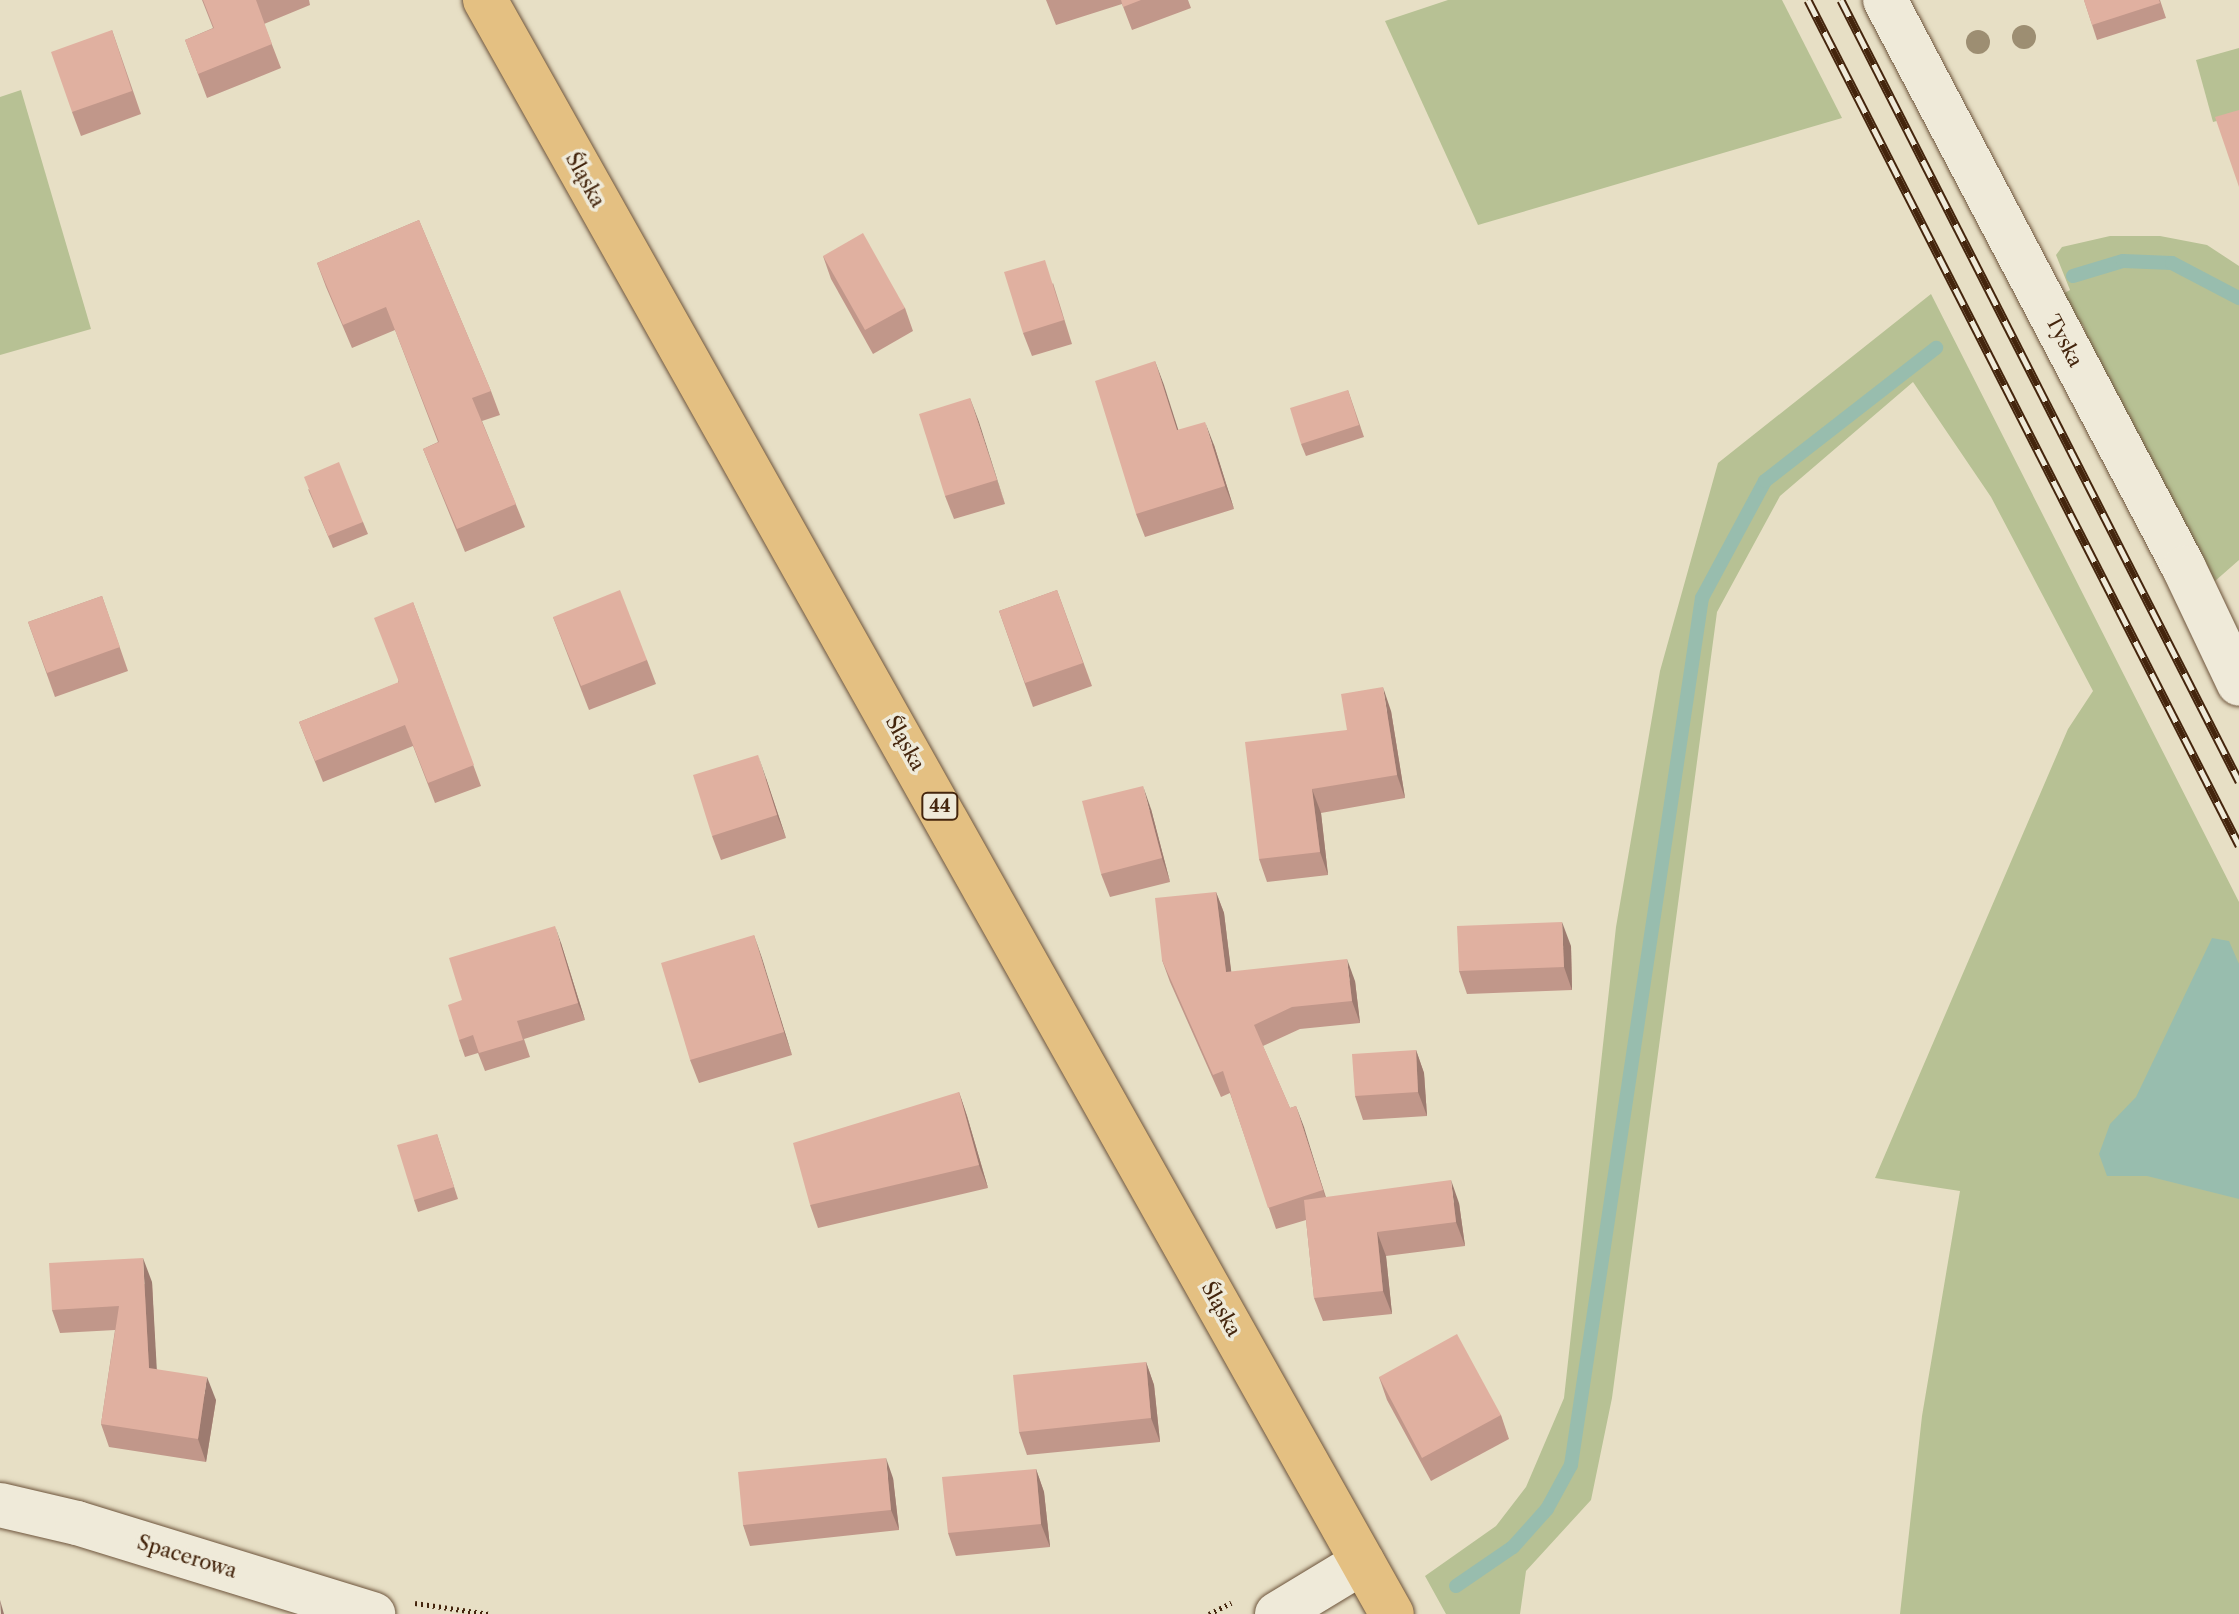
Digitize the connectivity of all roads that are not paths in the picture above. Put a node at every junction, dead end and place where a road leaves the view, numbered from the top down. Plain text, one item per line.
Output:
1 (485, 0) edge
2 (1885, 0) edge
3 (2239, 684) edge
4 (0, 1505) edge
5 (1363, 1562) junction
6 (321, 1606) edge
7 (373, 1614) edge
8 (1277, 1614) edge
9 (1392, 1614) edge

1 - 5 main road, Śląska / 44
2 - 3 street, Tyska
4 - 6 street, Spacerowa
5 - 8 street
5 - 9 main road, Śląska / 44
6 - 7 street, Spacerowa

